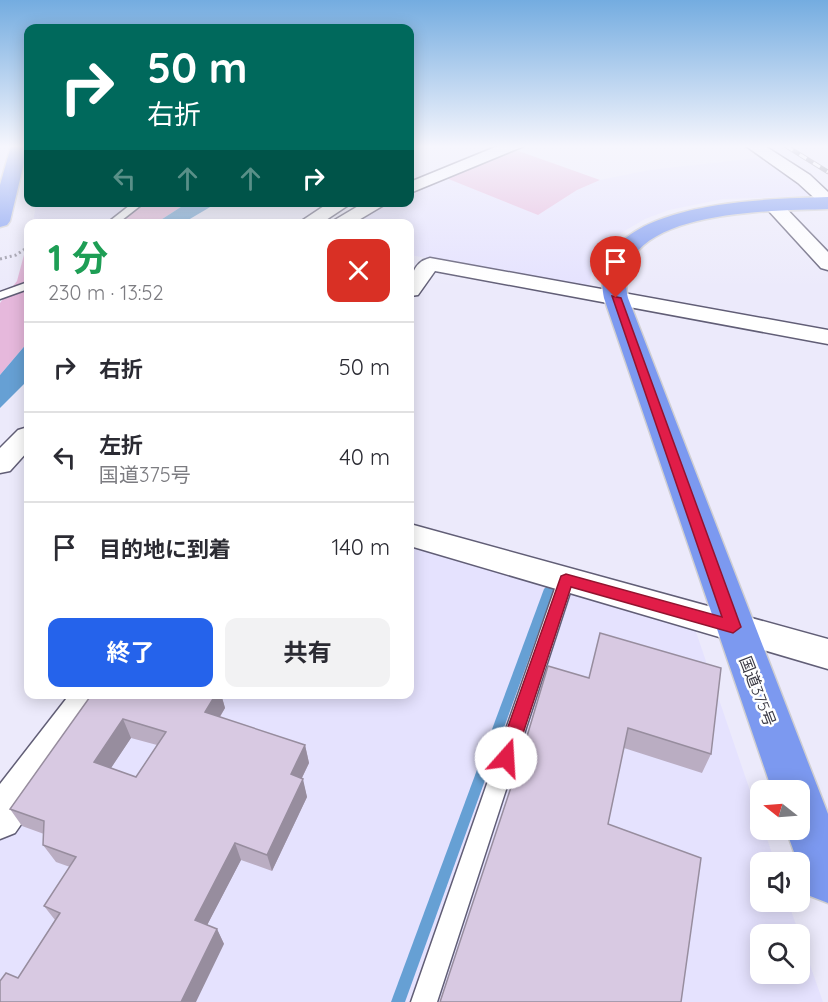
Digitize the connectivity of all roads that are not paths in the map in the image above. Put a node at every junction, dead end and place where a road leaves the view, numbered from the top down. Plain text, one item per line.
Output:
1 (8, 193) edge
2 (828, 202) edge
3 (773, 205) junction
4 (134, 207) edge
5 (335, 207) edge
6 (370, 207) edge
7 (117, 219) edge
8 (315, 219) edge
9 (347, 219) edge
10 (0, 221) edge
11 (420, 262) edge
12 (828, 264) edge
13 (414, 279) edge
14 (24, 287) edge
15 (0, 296) edge
16 (616, 298) junction
17 (828, 337) edge
18 (24, 440) edge
19 (0, 464) edge
20 (414, 536) edge
21 (566, 580) junction
22 (733, 627) junction
23 (828, 654) edge
24 (89, 699) edge
25 (791, 780) edge
26 (0, 818) edge
27 (810, 829) edge
28 (828, 878) edge
29 (424, 1002) edge

1 - 10 highway
2 - 3 highway, 国道375号
3 - 12 street
3 - 16 highway, 国道375号
4 - 7 lane
5 - 8 street
6 - 9 street
11 - 13 street
11 - 16 street
14 - 15 lane
16 - 17 street
16 - 22 highway, 国道375号
18 - 19 street
20 - 21 street
21 - 22 street
21 - 29 lane
22 - 23 street
22 - 25 highway, 国道375号
24 - 26 street
27 - 28 highway

